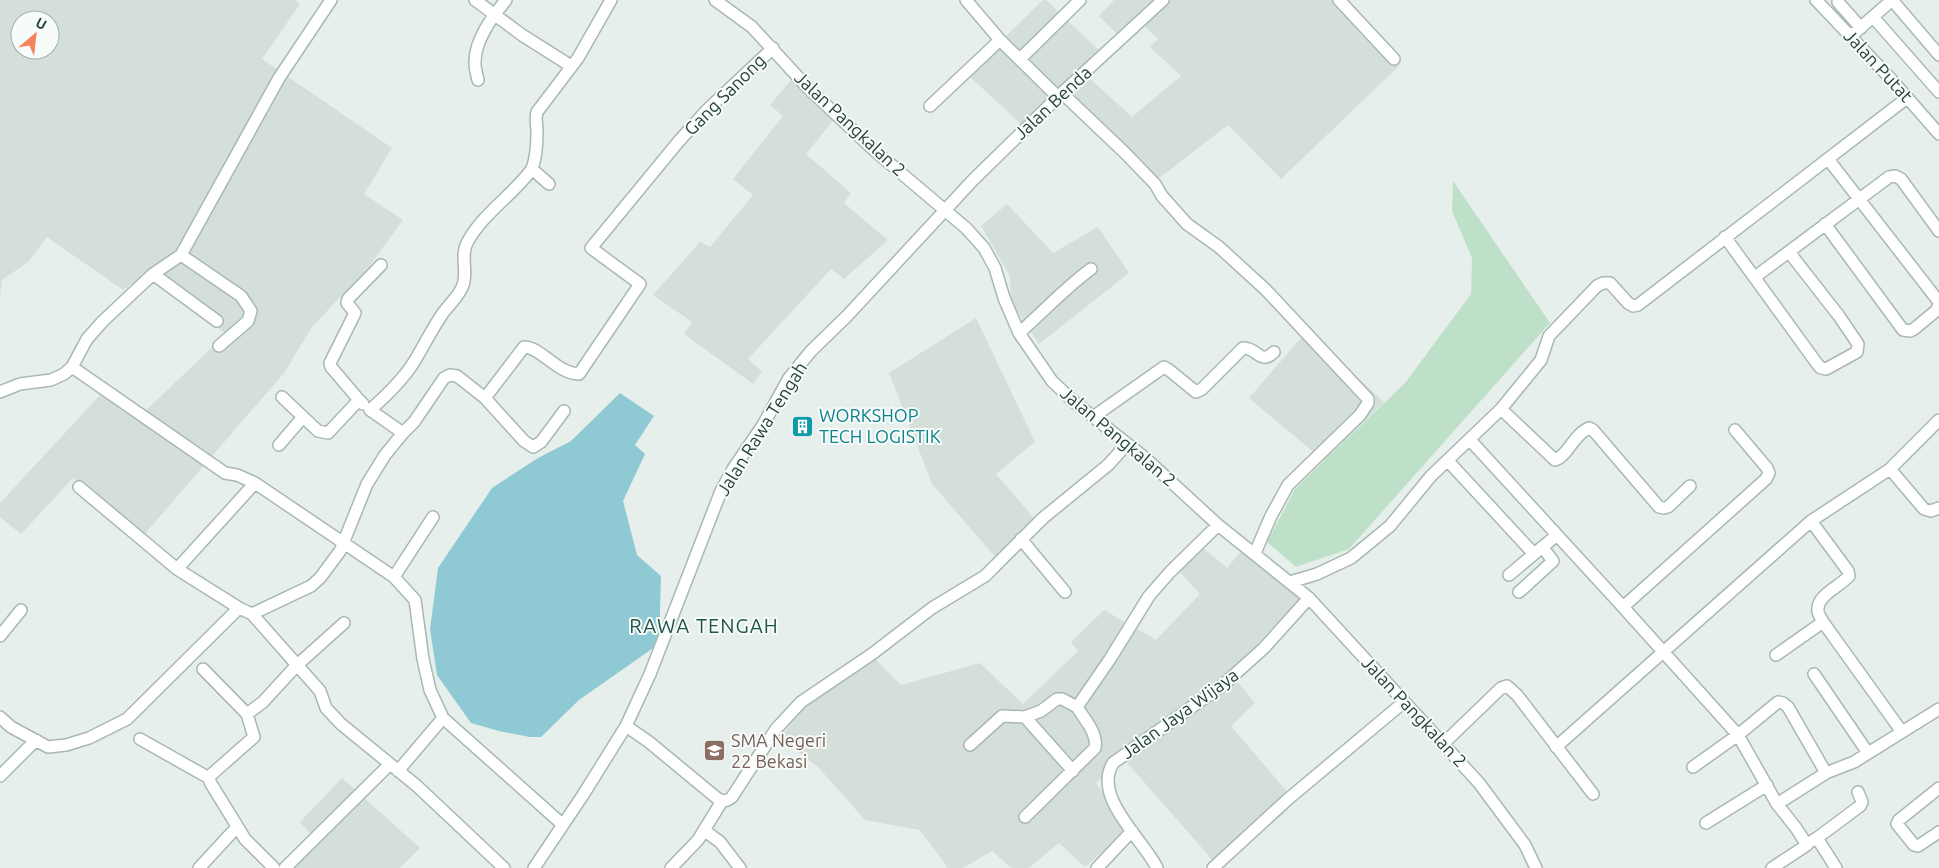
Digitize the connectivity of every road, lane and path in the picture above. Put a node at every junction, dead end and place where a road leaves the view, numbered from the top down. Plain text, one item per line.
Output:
1 (331, 0) edge
2 (475, 0) edge
3 (506, 0) edge
4 (611, 0) edge
5 (715, 0) edge
6 (966, 0) edge
7 (1080, 0) edge
8 (1163, 0) edge
9 (1339, 0) edge
10 (1816, 0) edge
11 (1892, 0) edge
12 (1838, 2) dead end
13 (494, 14) junction
14 (1873, 17) junction
15 (1861, 28) junction
16 (1851, 36) junction
17 (1000, 40) junction
18 (772, 48) junction
19 (1939, 55) edge
20 (1020, 59) junction
21 (1394, 59) dead end
22 (571, 66) junction
23 (478, 80) dead end
24 (1939, 92) edge
25 (1060, 95) junction
26 (1908, 98) junction
27 (930, 106) dead end
28 (1939, 134) edge
29 (1828, 159) junction
30 (532, 169) junction
31 (549, 184) dead end
32 (1859, 198) junction
33 (945, 209) junction
34 (1825, 224) junction
35 (1939, 231) edge
36 (1725, 237) junction
37 (1789, 252) junction
38 (181, 255) junction
39 (381, 265) dead end
40 (1091, 269) dead end
41 (153, 274) junction
42 (1755, 277) junction
43 (217, 321) dead end
44 (1019, 333) junction
45 (219, 346) dead end
46 (1274, 352) dead end
47 (72, 367) junction
48 (0, 392) edge
49 (282, 397) dead end
50 (485, 398) junction
51 (358, 400) junction
52 (1501, 409) junction
53 (370, 410) junction
54 (564, 411) dead end
55 (303, 417) junction
56 (1093, 417) junction
57 (1939, 420) edge
58 (1735, 430) dead end
59 (403, 433) junction
60 (1470, 440) junction
61 (1127, 444) junction
62 (279, 445) dead end
63 (1448, 461) junction
64 (1890, 469) junction
65 (255, 483) junction
66 (1690, 486) dead end
67 (80, 487) dead end
68 (1939, 508) edge
69 (433, 517) dead end
70 (1811, 521) junction
71 (1218, 525) junction
72 (1557, 535) junction
73 (1021, 540) junction
74 (344, 543) junction
75 (1538, 551) junction
76 (1256, 553) junction
77 (177, 568) junction
78 (1509, 575) dead end
79 (394, 577) junction
80 (1290, 582) junction
81 (1065, 592) dead end
82 (1519, 592) dead end
83 (1309, 598) junction
84 (1623, 607) junction
85 (239, 608) junction
86 (22, 610) dead end
87 (252, 614) junction
88 (1823, 622) junction
89 (344, 623) dead end
90 (0, 636) edge
91 (1664, 653) junction
92 (1776, 656) dead end
93 (296, 666) junction
94 (203, 669) dead end
95 (1814, 674) dead end
96 (1404, 702) junction
97 (1076, 707) junction
98 (1939, 709) edge
99 (247, 714) junction
100 (0, 717) edge
101 (1025, 717) junction
102 (443, 718) junction
103 (626, 726) junction
104 (1902, 732) junction
105 (1738, 735) junction
106 (140, 739) dead end
107 (36, 740) junction
108 (1443, 744) junction
109 (970, 745) dead end
110 (1556, 747) junction
111 (1868, 753) junction
112 (1693, 767) dead end
113 (393, 768) junction
114 (1072, 771) junction
115 (1826, 773) junction
116 (0, 776) edge
117 (209, 778) junction
118 (1767, 785) junction
119 (1939, 788) edge
120 (1858, 792) dead end
121 (1593, 794) dead end
122 (722, 801) junction
123 (1777, 804) junction
124 (1025, 817) dead end
125 (562, 824) junction
126 (1706, 824) dead end
127 (237, 827) junction
128 (705, 831) junction
129 (1132, 831) junction
130 (1939, 832) edge
131 (1817, 838) junction
132 (1807, 845) junction
133 (198, 868) edge
134 (274, 868) edge
135 (286, 868) edge
136 (504, 868) edge
137 (534, 868) edge
138 (671, 868) edge
139 (740, 868) edge
140 (1097, 868) edge
141 (1157, 868) edge
142 (1213, 868) edge
143 (1536, 868) edge
144 (1772, 868) edge
145 (1836, 868) edge

1 - 38 street
2 - 13 street
3 - 13 street
4 - 22 street
5 - 18 street, Jalan Pangkalan 2
6 - 17 street
7 - 20 street
8 - 25 street, Jalan Benda
9 - 21 street
10 - 16 street, Jalan Putat
11 - 14 street
11 - 19 street
12 - 15 street
13 - 22 street
13 - 23 street
14 - 15 street
14 - 24 street
15 - 16 street
16 - 26 street, Jalan Putat
17 - 20 street
17 - 27 street
18 - 33 street, Jalan Pangkalan 2
18 - 50 street, Gang Sanong
20 - 25 street
22 - 30 street
25 - 33 street, Jalan Benda
25 - 76 street
26 - 28 street, Jalan Putat
26 - 29 street
29 - 32 street
29 - 36 street
30 - 31 street
30 - 53 street
32 - 34 street
32 - 34 street
32 - 35 street
33 - 44 street, Jalan Pangkalan 2
33 - 103 street, Jalan Rawa Tengah
34 - 37 street
36 - 42 street
36 - 52 street
37 - 42 street
37 - 42 street
38 - 41 street
38 - 45 street
39 - 51 street
40 - 44 street
41 - 43 street
41 - 47 street
44 - 56 street, Jalan Pangkalan 2
46 - 56 street
47 - 48 street
47 - 65 street
49 - 55 street
50 - 54 street
50 - 59 street
51 - 53 street
51 - 55 street
52 - 60 street
52 - 66 street
53 - 59 street
55 - 62 street
56 - 61 street, Jalan Pangkalan 2
57 - 64 street
58 - 84 street
59 - 74 street
60 - 63 street
60 - 72 street
61 - 71 street, Jalan Pangkalan 2
61 - 73 street
63 - 75 street
63 - 80 street
64 - 68 street
64 - 70 street
65 - 74 street
65 - 77 street
67 - 77 street
69 - 79 street
70 - 88 street
70 - 91 street
71 - 76 street, Jalan Pangkalan 2
71 - 97 street
72 - 75 street
72 - 84 street
73 - 81 street
73 - 122 street
74 - 79 street
74 - 87 street
75 - 78 street
75 - 82 street
76 - 80 street, Jalan Pangkalan 2
77 - 85 street
79 - 102 street
80 - 83 street, Jalan Pangkalan 2
83 - 96 street, Jalan Pangkalan 2
83 - 129 street, Jalan Jaya Wijaya
84 - 91 street
85 - 87 street
85 - 107 street
86 - 90 street
87 - 93 street
88 - 92 street
88 - 104 street
89 - 93 street
91 - 105 street
91 - 110 street
93 - 99 street
93 - 113 street
94 - 99 street
95 - 111 street
96 - 108 street, Jalan Pangkalan 2
96 - 142 street
97 - 101 street
97 - 114 street
98 - 104 street
99 - 117 street
100 - 107 street
101 - 109 street
101 - 114 street
102 - 113 street
102 - 125 street
103 - 122 street
103 - 125 street, Jalan Rawa Tengah
104 - 111 street
105 - 112 street
105 - 115 street
105 - 118 street
106 - 117 street
107 - 116 street
108 - 110 street
108 - 143 street, Jalan Pangkalan 2
110 - 121 street
111 - 115 street
113 - 135 street
113 - 136 street
114 - 124 street
115 - 123 street
117 - 127 street
118 - 123 street
118 - 126 street
119 - 130 street
120 - 131 street
122 - 128 street
123 - 132 street
125 - 137 street, Jalan Rawa Tengah
127 - 133 street
127 - 134 street
128 - 138 street
128 - 139 street
129 - 140 street
129 - 141 street, Jalan Jaya Wijaya
131 - 132 street
131 - 145 street
132 - 144 street

